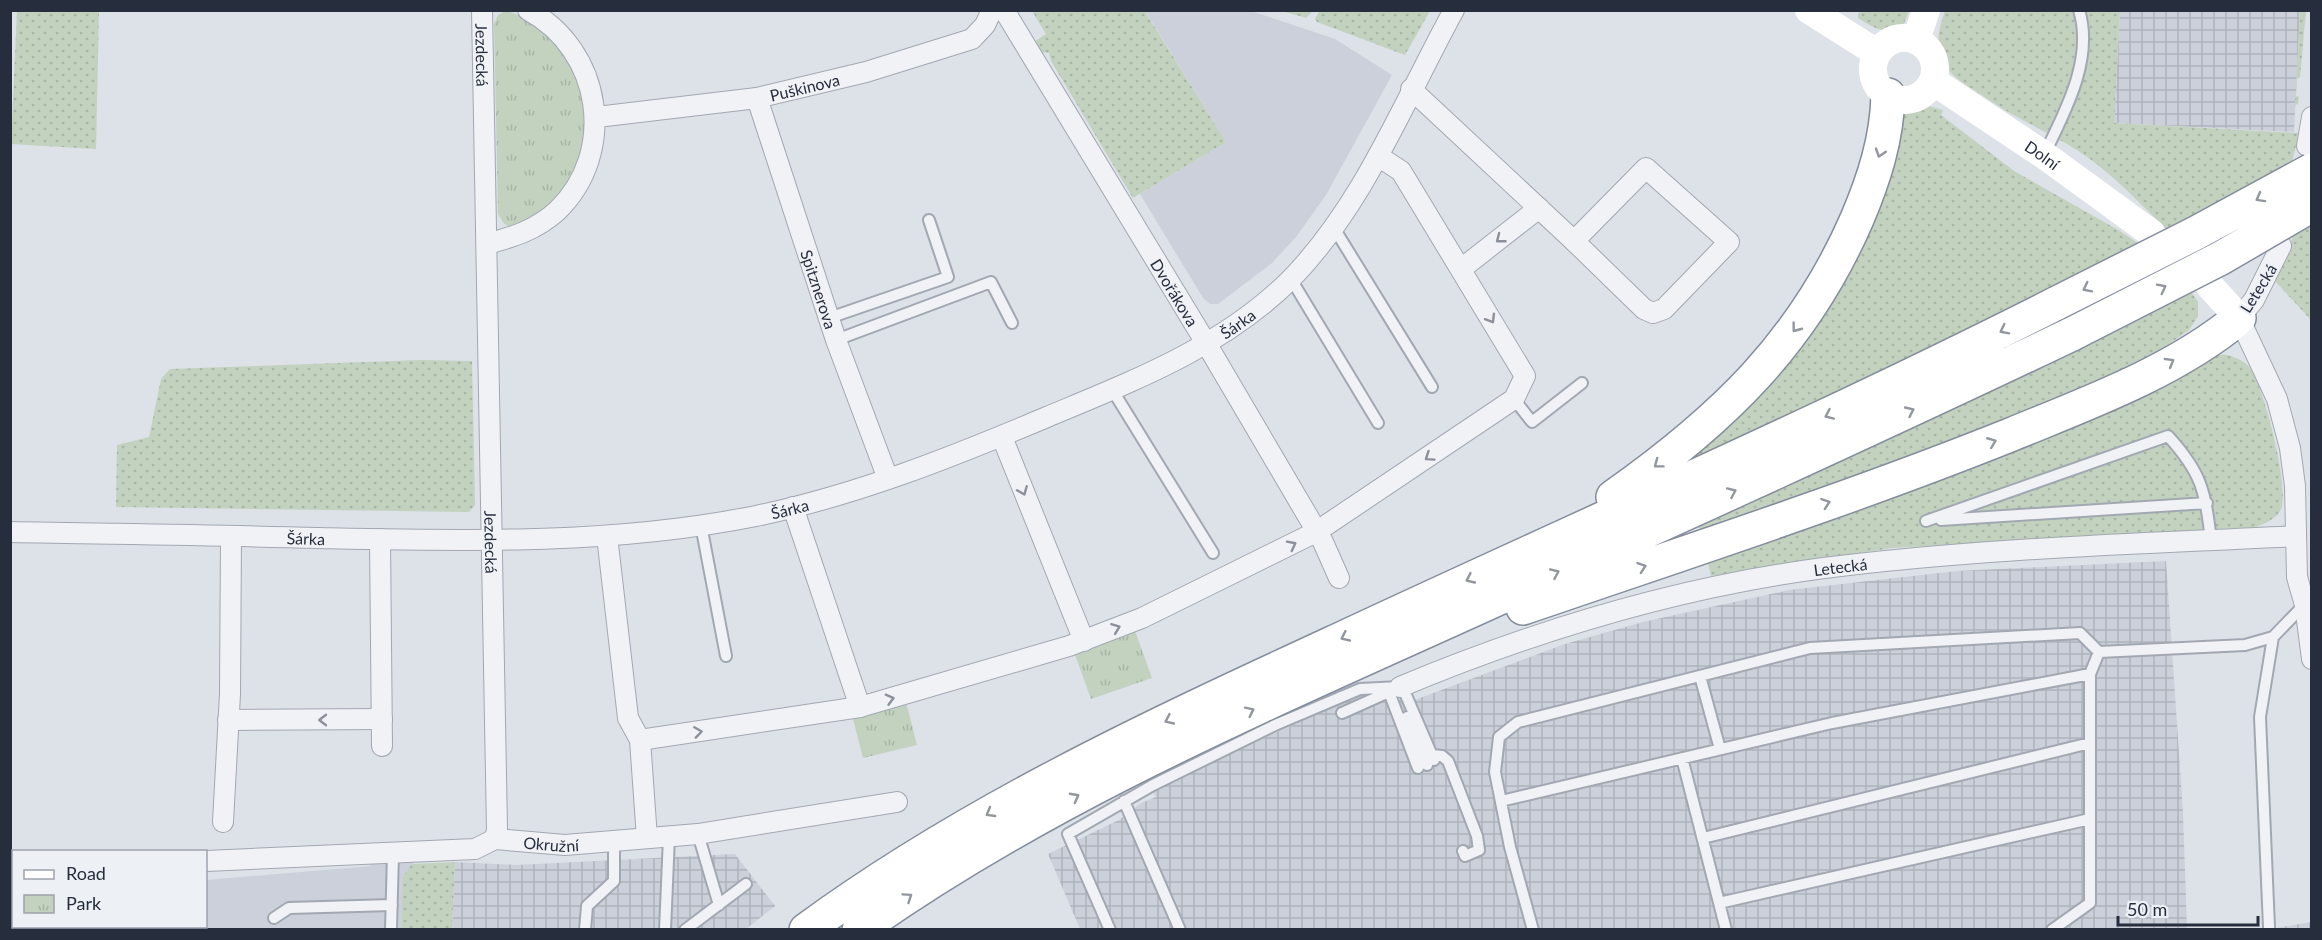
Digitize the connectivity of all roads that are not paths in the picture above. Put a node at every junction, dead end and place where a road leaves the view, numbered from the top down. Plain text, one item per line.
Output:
1 (482, 10) edge
2 (528, 10) edge
3 (992, 10) edge
4 (1004, 10) edge
5 (1454, 10) edge
6 (1809, 10) edge
7 (1926, 10) edge
8 (2079, 10) edge
9 (1916, 40) junction
10 (1877, 53) junction
11 (1933, 81) junction
12 (1412, 89) junction
13 (1888, 95) junction
14 (757, 98) junction
15 (597, 117) junction
16 (2312, 117) edge
17 (2044, 155) junction
18 (1378, 156) junction
19 (2309, 158) edge
20 (2312, 205) edge
21 (1539, 208) junction
22 (929, 220) dead end
23 (1334, 228) junction
24 (2151, 232) dead end
25 (1574, 241) junction
26 (487, 244) junction
27 (2281, 246) dead end
28 (1461, 269) junction
29 (1291, 279) junction
30 (2209, 285) dead end
31 (829, 318) junction
32 (2239, 318) junction
33 (1012, 323) dead end
34 (836, 339) junction
35 (1206, 343) junction
36 (1582, 383) dead end
37 (1432, 387) dead end
38 (1113, 391) junction
39 (1514, 399) junction
40 (1377, 423) dead end
41 (1002, 437) junction
42 (888, 479) junction
43 (2207, 503) junction
44 (793, 507) junction
45 (701, 525) junction
46 (10, 532) edge
47 (1316, 532) junction
48 (231, 536) junction
49 (607, 536) junction
50 (2296, 536) junction
51 (380, 539) junction
52 (492, 540) junction
53 (2211, 540) junction
54 (1213, 553) dead end
55 (1523, 554) junction
56 (1339, 578) dead end
57 (2305, 605) junction
58 (2273, 637) junction
59 (1406, 640) junction
60 (1084, 641) junction
61 (2099, 652) junction
62 (726, 656) dead end
63 (2312, 659) edge
64 (2090, 674) junction
65 (1700, 676) junction
66 (1397, 688) junction
67 (860, 707) junction
68 (1342, 713) dead end
69 (382, 719) junction
70 (228, 720) junction
71 (640, 741) junction
72 (2090, 743) junction
73 (382, 746) dead end
74 (1720, 750) junction
75 (1683, 758) junction
76 (1428, 762) junction
77 (1124, 801) junction
78 (1501, 801) junction
79 (897, 802) dead end
80 (2090, 819) junction
81 (223, 822) dead end
82 (698, 834) junction
83 (669, 837) junction
84 (647, 838) junction
85 (1703, 838) junction
86 (495, 839) junction
87 (614, 841) junction
88 (1470, 850) dead end
89 (393, 853) junction
90 (207, 861) edge
91 (746, 884) dead end
92 (1719, 903) junction
93 (392, 905) junction
94 (719, 905) junction
95 (274, 918) dead end
96 (2269, 927) dead end
97 (391, 930) edge
98 (585, 930) edge
99 (665, 930) edge
100 (685, 930) edge
101 (806, 930) edge
102 (859, 930) edge
103 (1110, 930) edge
104 (1180, 930) edge
105 (1533, 930) edge
106 (1726, 930) edge
107 (2052, 930) edge

1 - 26 street, Jezdecká
2 - 15 street
3 - 14 street, Puškinova
4 - 35 street, Dvořákova
5 - 12 street, Šárka
6 - 10 main road
7 - 9 main road
8 - 17 lane
9 - 10 main road
9 - 11 main road
10 - 13 main road
11 - 13 main road
11 - 17 main road, Dolní
12 - 18 street, Šárka
12 - 21 street
13 -> 55 highway
14 - 15 street, Puškinova
14 - 31 street, Spitznerova
15 - 26 street
16 - 19 street
17 - 24 main road, Dolní
18 - 23 street, Šárka
18 - 28 street
19 -> 55 highway, bridge
59 -> 20 highway, bridge
21 - 25 street
21 -> 28 street
22 - 31 lane
23 - 29 street, Šárka
23 - 37 lane
25 - 25 street
26 - 52 street, Jezdecká
27 - 32 street, Letecká
28 -> 39 street
29 - 35 street, Šárka
29 - 40 lane
30 - 32 main road
31 - 34 street, Spitznerova
32 - 50 street, Letecká
59 -> 32 highway
33 - 34 lane
34 - 42 street, Spitznerova
35 - 38 street, Šárka
35 - 47 street, Dvořákova
36 - 39 lane
38 - 41 street, Šárka
38 - 54 lane
39 -> 47 street
41 - 42 street, Šárka
41 -> 60 street
42 - 44 street, Šárka
43 - 43 lane
43 - 53 lane
44 - 45 street, Šárka
44 - 67 street
45 - 49 street, Šárka
45 - 62 lane
46 - 48 street, Šárka
47 - 56 street, Dvořákova
60 -> 47 street
48 - 51 street, Šárka
48 - 70 street
49 - 52 street, Šárka
49 - 71 street
50 - 53 street, Letecká
50 - 57 street, Letecká
51 - 52 street, Šárka
51 - 69 street
52 - 86 street, Jezdecká
53 - 66 street, Letecká
55 -> 101 highway
57 - 58 lane
57 - 63 street, Letecká
58 - 61 lane
58 - 96 lane
102 -> 59 highway
67 -> 60 street
61 - 64 lane
61 - 65 lane
64 - 72 lane
64 - 74 lane
65 - 74 lane
65 - 78 lane
66 - 68 lane
66 - 76 lane
66 - 76 lane
66 - 77 lane
71 -> 67 street
69 -> 70 street
69 - 73 street
70 - 81 street
71 - 84 street
72 - 80 lane
72 - 85 lane
74 - 75 lane
75 - 78 lane
75 - 85 lane
76 - 88 lane
77 - 103 lane
77 - 104 lane
78 - 105 lane
79 - 82 street, Okružní
80 - 92 lane
80 - 107 lane
82 - 83 street, Okružní
82 - 94 lane
83 - 84 street, Okružní
83 - 99 lane
84 - 87 street, Okružní
85 - 92 lane
86 - 87 street, Okružní
86 - 89 street, Okružní
87 - 98 lane
89 - 90 street, Okružní
89 - 93 lane
91 - 94 lane
92 - 106 lane
93 - 95 lane
93 - 97 lane
94 - 100 lane

